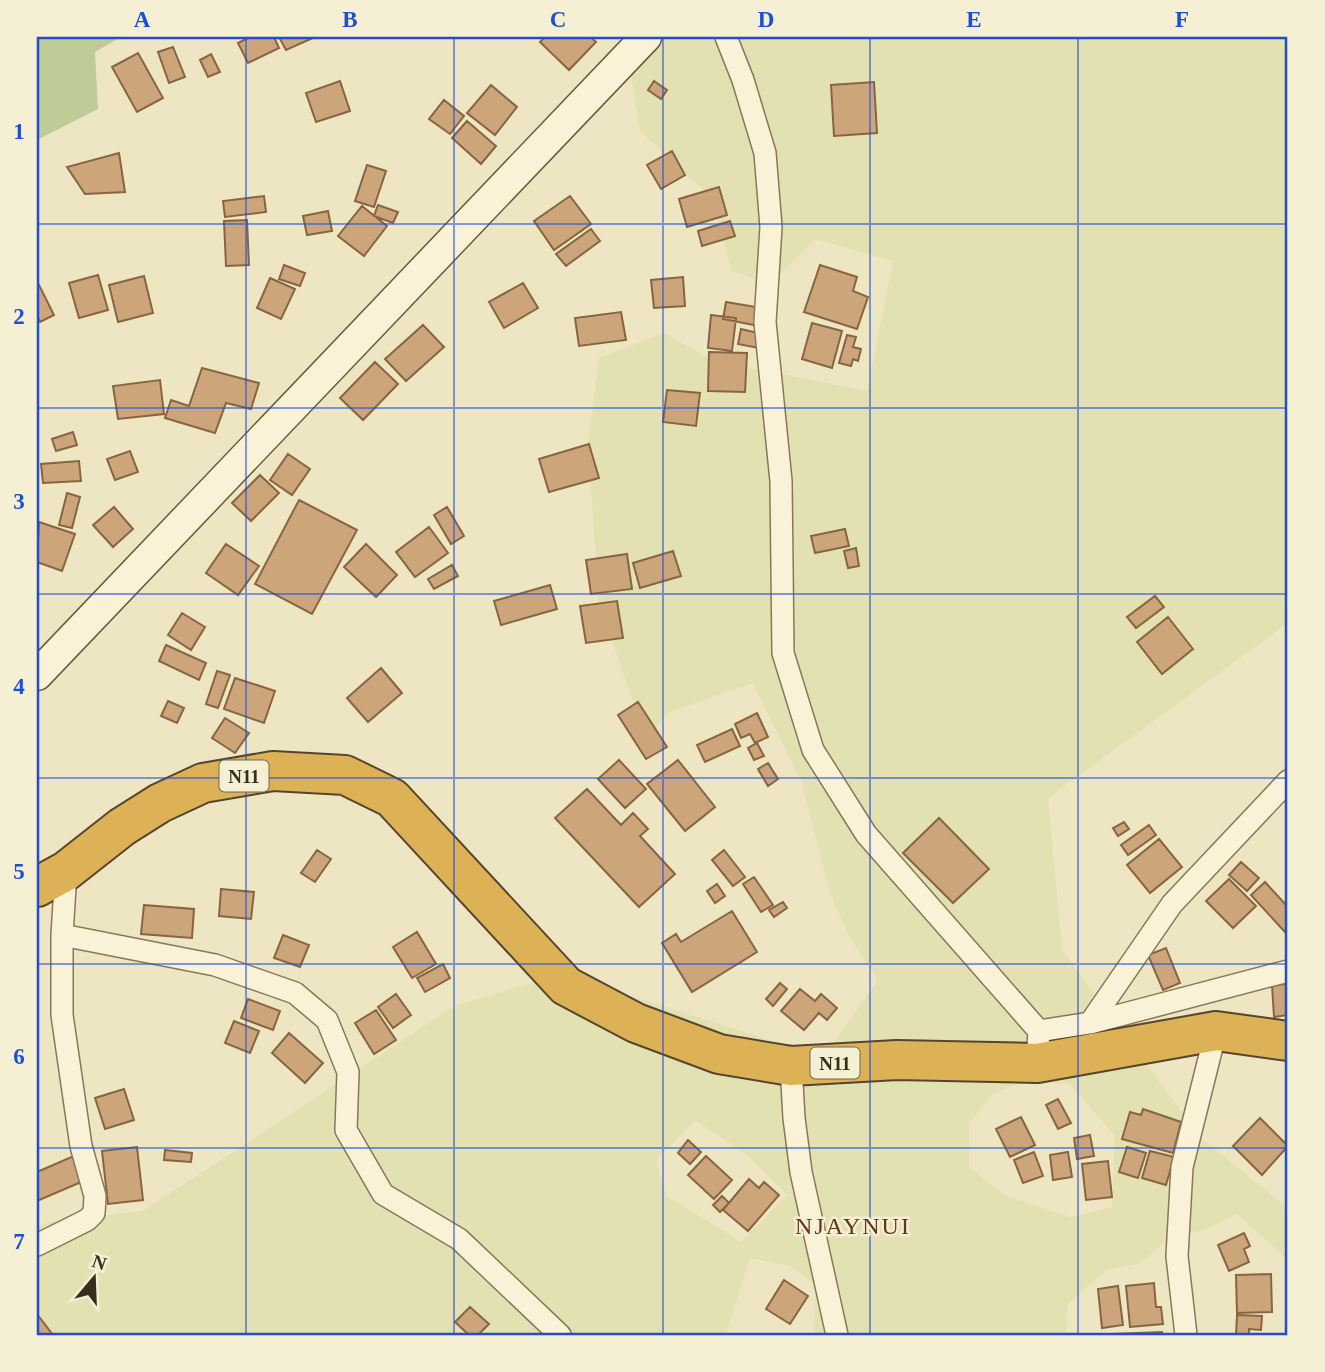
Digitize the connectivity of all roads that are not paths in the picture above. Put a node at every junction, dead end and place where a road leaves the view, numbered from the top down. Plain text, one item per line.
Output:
1 (646, 37) edge
2 (726, 37) edge
3 (37, 675) edge
4 (1288, 781) edge
5 (52, 879) edge
6 (62, 935) junction
7 (1288, 971) edge
8 (1090, 1023) junction
9 (1216, 1031) junction
10 (1288, 1041) edge
11 (1038, 1047) junction
12 (791, 1066) junction
13 (37, 1245) edge
14 (560, 1335) edge
15 (837, 1335) edge
16 (1186, 1335) edge

1 - 3 main road
2 - 11 street
4 - 8 street
5 - 6 street
5 - 12 highway, N11
6 - 13 street
6 - 14 street
7 - 8 street
8 - 11 street
9 - 10 highway, N11
9 - 11 highway, N11
9 - 16 street
11 - 12 highway, N11
12 - 15 street

